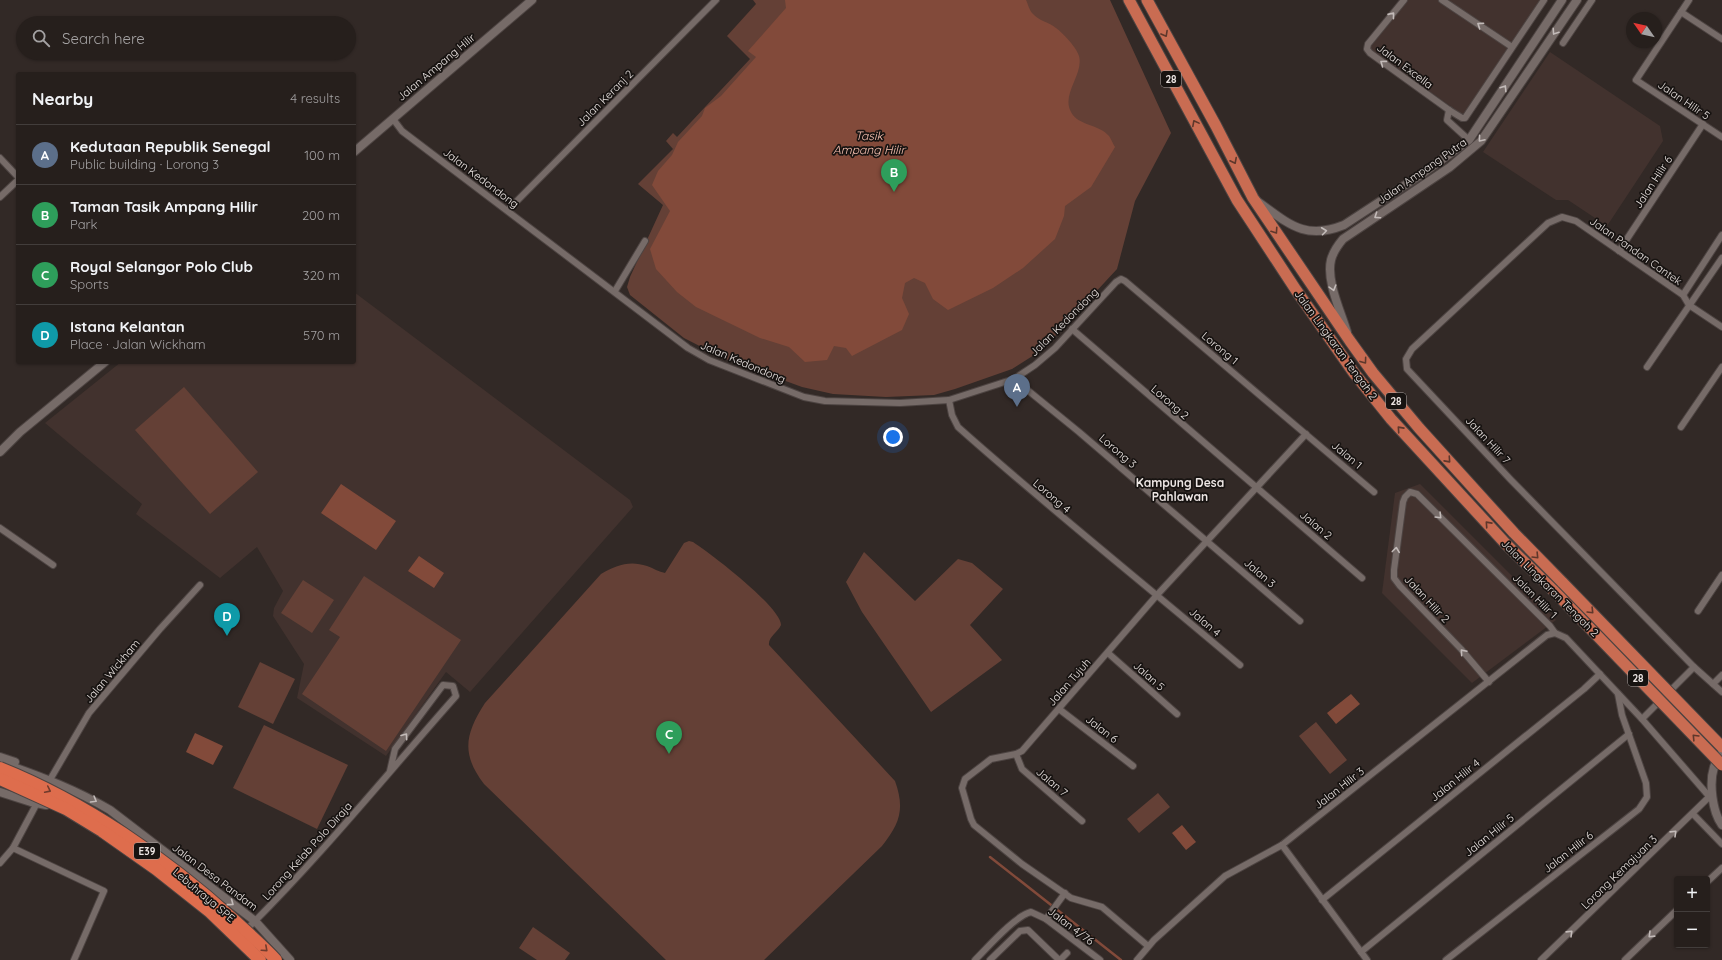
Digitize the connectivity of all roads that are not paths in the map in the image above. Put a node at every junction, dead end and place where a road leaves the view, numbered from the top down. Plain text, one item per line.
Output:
1 (532, 0) edge
2 (716, 0) edge
3 (1129, 0) edge
4 (1146, 0) edge
5 (1404, 0) edge
6 (1442, 0) edge
7 (1544, 0) edge
8 (1562, 0) edge
9 (1577, 0) edge
10 (1592, 0) edge
11 (1689, 0) edge
12 (1681, 12) junction
13 (1722, 39) edge
14 (1563, 42) dead end
15 (1512, 47) junction
16 (1449, 110) junction
17 (393, 119) junction
18 (1703, 124) junction
19 (1722, 137) edge
20 (1469, 140) junction
21 (356, 150) edge
22 (0, 158) edge
23 (16, 175) edge
24 (16, 182) edge
25 (0, 197) edge
26 (1253, 198) junction
27 (508, 210) junction
28 (1576, 221) joint
29 (1722, 235) edge
30 (645, 242) dead end
31 (1619, 251) junction
32 (1722, 258) edge
33 (1121, 279) joint
34 (615, 291) junction
35 (1682, 295) junction
36 (1689, 305) junction
37 (1722, 327) edge
38 (1072, 329) junction
39 (1350, 341) junction
40 (103, 364) edge
41 (1647, 367) dead end
42 (1722, 367) edge
43 (1014, 379) junction
44 (949, 400) junction
45 (1681, 428) dead end
46 (1306, 434) junction
47 (0, 452) edge
48 (1256, 488) junction
49 (1374, 492) dead end
50 (1410, 492) joint
51 (0, 528) edge
52 (1207, 541) junction
53 (53, 565) dead end
54 (1722, 575) edge
55 (1362, 578) dead end
56 (200, 585) dead end
57 (1157, 595) junction
58 (1698, 611) dead end
59 (1300, 621) dead end
60 (1555, 633) junction
61 (1108, 653) junction
62 (1240, 665) dead end
63 (1694, 667) junction
64 (1600, 674) junction
65 (1722, 675) edge
66 (1489, 682) junction
67 (1713, 684) junction
68 (1722, 692) edge
69 (1617, 693) junction
70 (1060, 709) junction
71 (1177, 714) dead end
72 (1642, 719) junction
73 (1629, 734) junction
74 (1722, 747) edge
75 (1722, 753) edge
76 (1016, 754) junction
77 (0, 757) edge
78 (0, 763) edge
79 (1722, 765) edge
80 (1133, 766) dead end
81 (0, 768) edge
82 (390, 771) junction
83 (51, 778) junction
84 (0, 779) edge
85 (59, 783) junction
86 (0, 785) edge
87 (0, 792) edge
88 (1712, 800) junction
89 (37, 803) junction
90 (46, 805) junction
91 (1693, 814) junction
92 (1082, 820) dead end
93 (1722, 825) edge
94 (1722, 844) edge
95 (1282, 845) junction
96 (13, 848) junction
97 (0, 863) edge
98 (1722, 868) edge
99 (1710, 879) edge
100 (1065, 893) junction
101 (1322, 900) junction
102 (1675, 912) edge
103 (1046, 919) junction
104 (255, 921) junction
105 (236, 941) junction
106 (1148, 946) junction
107 (1361, 952) junction
108 (1067, 953) dead end
109 (1138, 959) edge
110 (74, 960) edge
111 (255, 960) edge
112 (260, 960) edge
113 (276, 960) edge
114 (290, 960) edge
115 (975, 960) edge
116 (990, 960) edge
117 (1060, 960) edge
118 (1100, 960) edge
119 (1367, 960) edge
120 (1446, 960) edge
121 (1541, 960) edge
122 (1625, 960) edge

1 - 17 street, Jalan Ampang Hilir
2 - 27 street, Jalan Keranj 2
79 -> 3 highway, Jalan Lingkaran Tengah 2 / 28, bridge
4 -> 26 highway, Jalan Lingkaran Tengah 2 / 28
16 -> 5 street, Jalan Excella
15 -> 6 street
7 - 15 street
20 -> 8 street, Jalan Ampang Putra
9 -> 39 street, Jalan Ampang Putra
10 - 14 street
11 - 12 street
12 - 13 street
12 - 18 street, Jalan Hilir 5
15 - 16 street
16 - 20 street
17 - 21 street, Jalan Ampang Hilir
17 - 27 street, Jalan Kedondong
18 - 19 street, Jalan Hilir 5
18 - 31 street, Jalan Hilir 6
26 -> 20 street, Jalan Ampang Putra
22 - 23 street
24 - 25 street
26 -> 39 highway, Jalan Lingkaran Tengah 2 / 28
27 - 34 street, Jalan Kedondong
28 - 31 street, Jalan Pandan Cantek
28 - 63 street, Jalan Hilir 7
29 - 35 street
30 - 34 street
31 - 35 street, Jalan Pandan Cantek
32 - 36 street
33 - 38 street, Jalan Kedondong
33 - 46 street, Lorong 1
34 - 44 street, Jalan Kedondong
35 - 36 street, Jalan Pandan Cantek
36 - 37 street, Jalan Pandan Cantek
36 - 41 street
38 - 43 street, Jalan Kedondong
38 - 48 street, Lorong 2
39 -> 74 highway, Jalan Lingkaran Tengah 2 / 28, bridge
40 - 47 street
42 - 45 street
43 - 44 street, Jalan Kedondong
43 - 52 street, Lorong 3
44 - 57 street, Lorong 4
46 - 48 street, Jalan Tujuh
46 - 49 street, Jalan 1
48 - 52 street, Jalan Tujuh
48 - 55 street, Jalan 2
50 -> 60 street, Jalan Hilir 1
66 -> 50 street, Jalan Hilir 2
51 - 53 street
52 - 57 street, Jalan Tujuh
52 - 59 street, Jalan 3
54 - 58 street
56 - 83 street, Jalan Wickham
57 - 61 street, Jalan Tujuh
57 - 62 street, Jalan 4
60 - 64 street, Jalan Hilir 1
60 - 66 street, Jalan Hilir 3
61 - 70 street, Jalan Tujuh
61 - 71 street, Jalan 5
63 - 67 street, Jalan Hilir 7
63 - 72 street
64 - 69 street, Jalan Hilir 1
64 - 101 street, Jalan Hilir 4
65 - 67 street
66 - 95 street, Jalan Hilir 3
67 - 68 street, Jalan Hilir 7
69 - 72 street, Jalan Hilir 1
69 - 73 street, Jalan Hilir 6
70 - 76 street, Jalan Tujuh
70 - 80 street, Jalan 6
72 - 88 street, Jalan Hilir 1
73 - 107 street, Jalan Hilir 5
73 - 120 street, Jalan Hilir 6
75 - 88 street
76 - 92 street, Jalan 7
76 - 100 street, Jalan Tujuh
77 - 83 street
78 - 85 street
81 -> 113 highway, Lebuhraya SPE / E39, bridge
82 -> 82 street, Lorong Kelab Polo Diraja
82 - 104 street, Lorong Kelab Polo Diraja
83 - 85 street
84 - 112 highway, Lebuhraya SPE / E39, bridge
85 -> 104 street, Jalan Desa Pandam
86 - 90 street
87 - 89 street
88 - 91 street, Lorong Kemajuan 3
88 - 93 street
89 - 90 street
89 - 96 street
90 - 105 street
91 - 94 street
121 -> 91 street, Lorong Kemajuan 3
95 - 101 street
95 - 106 street, Jalan Hilir 3
96 - 97 street
96 - 110 street
98 - 99 street
100 - 103 street
100 - 106 street, Jalan Tujuh
101 - 107 street
102 -> 122 street
103 - 115 street, Jalan 4/76
103 - 118 street, Jalan 4/76
104 - 105 street, Lorong Kelab Polo Diraja
104 - 114 street, Jalan Desa Pandam
105 - 111 street
106 - 109 street, Jalan Hilir 3
107 - 119 street
108 - 117 street
116 - 117 street

